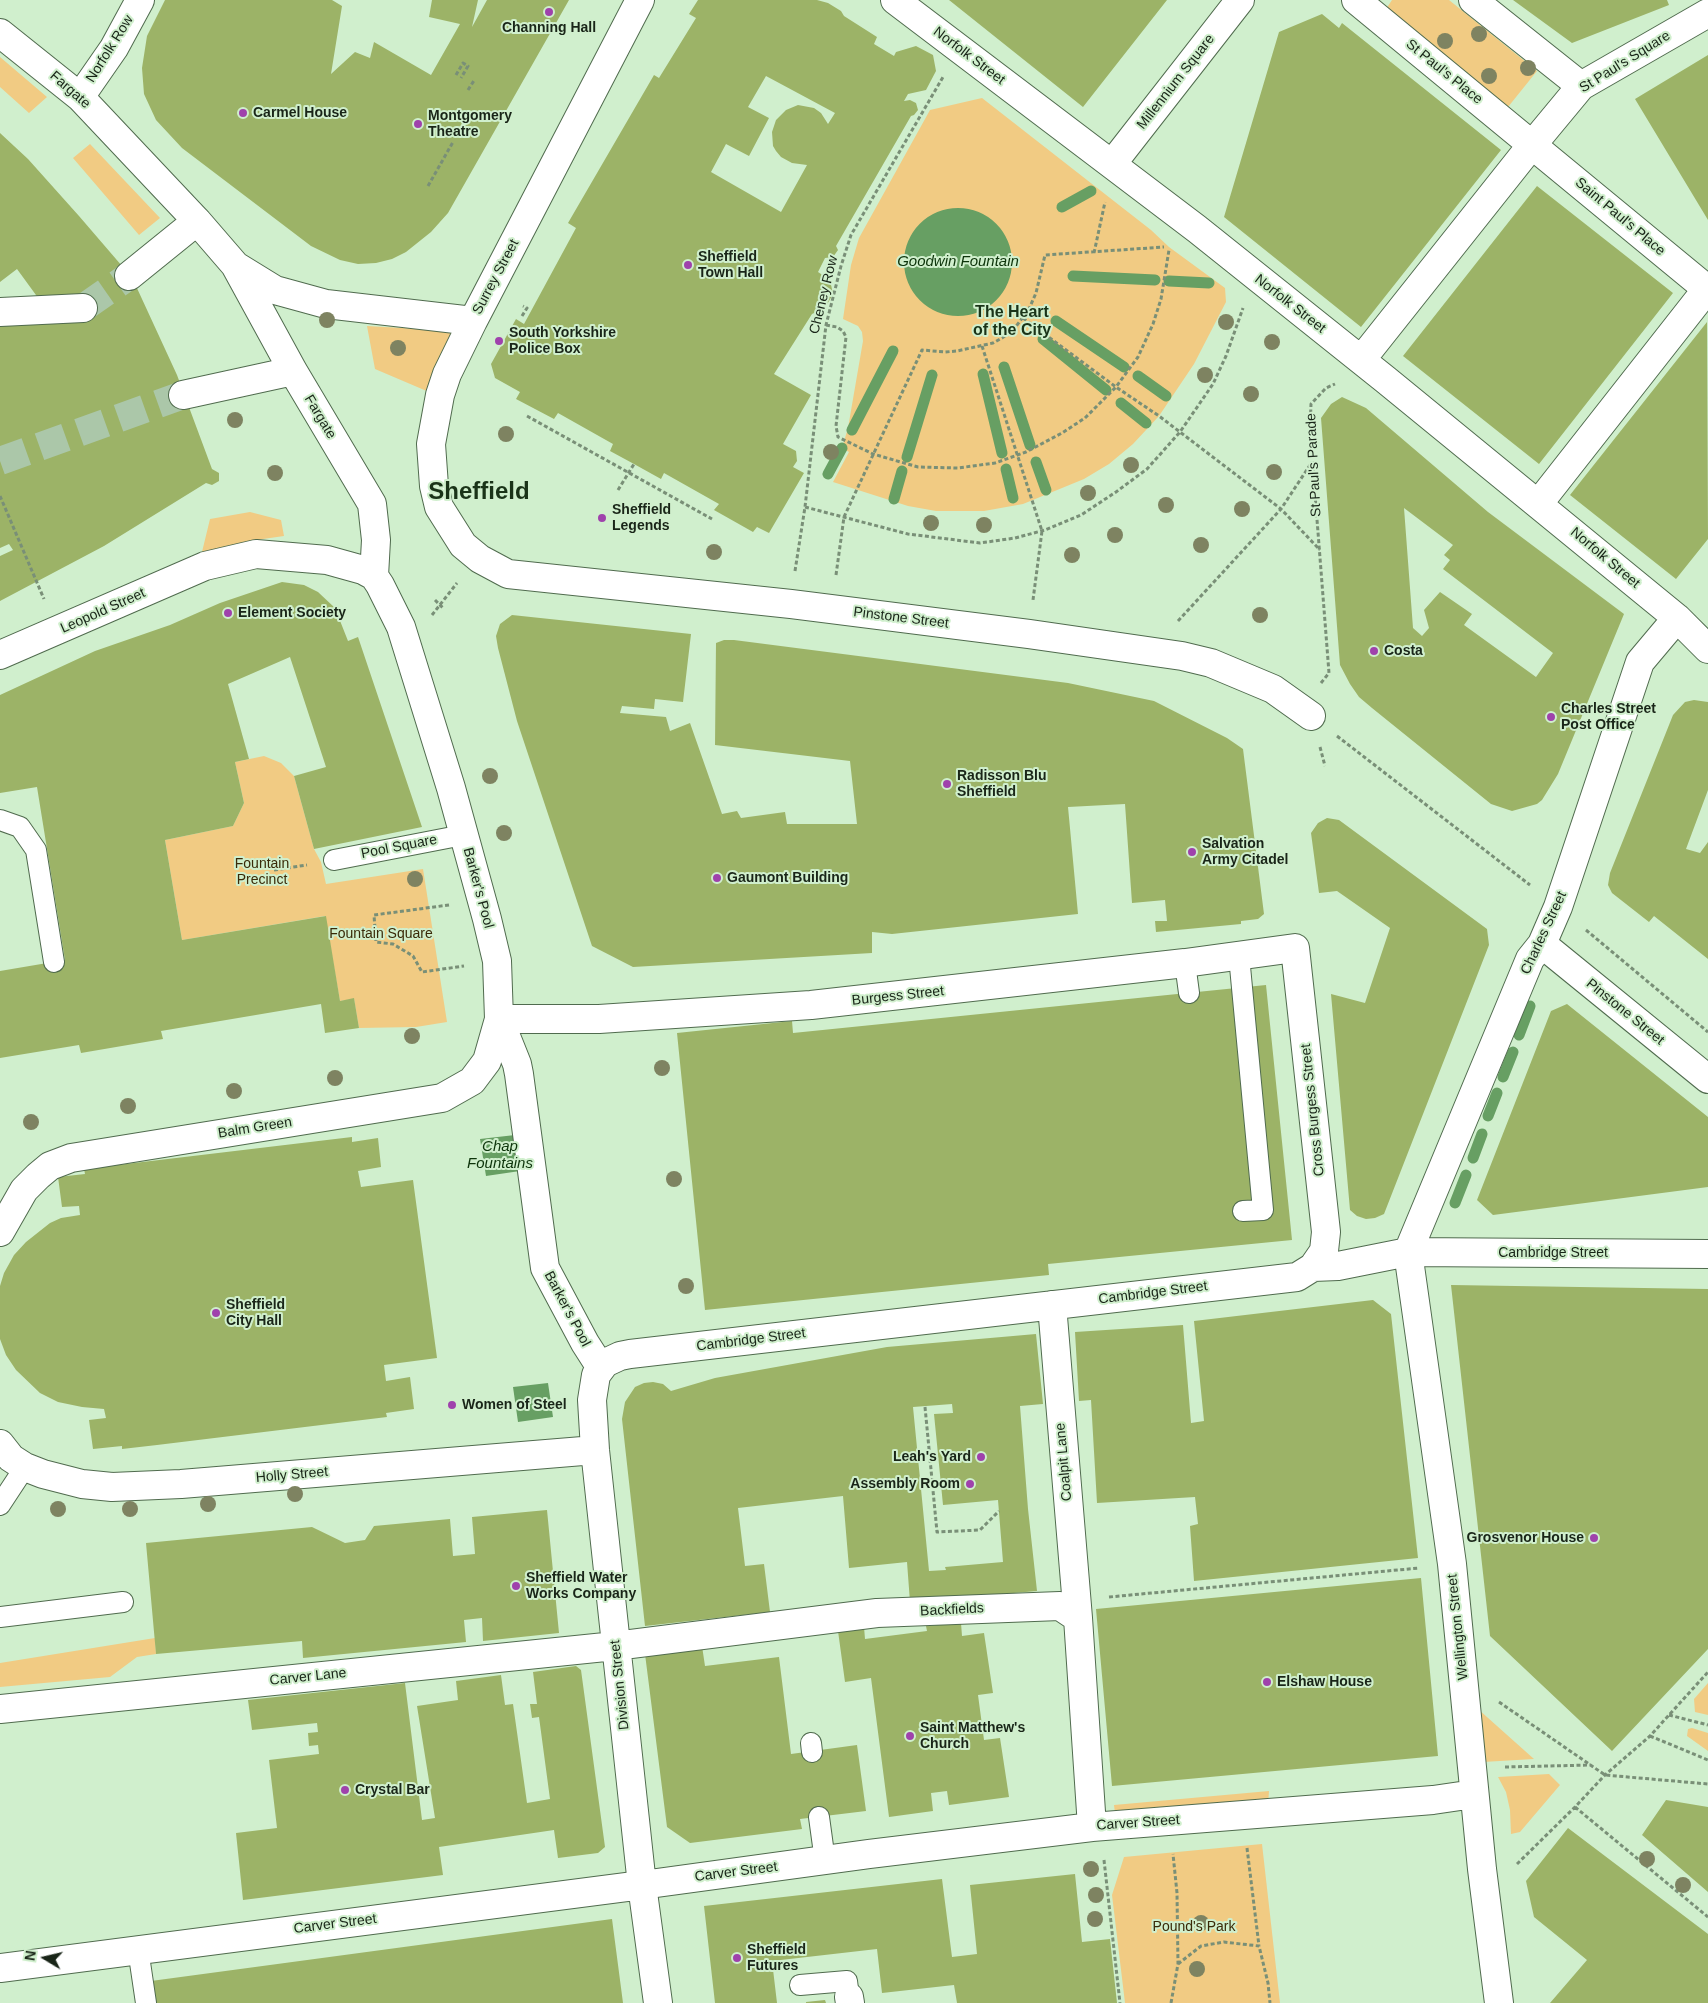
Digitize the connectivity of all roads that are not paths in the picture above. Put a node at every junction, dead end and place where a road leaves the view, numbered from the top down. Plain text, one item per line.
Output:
1 (140, 0) edge
2 (640, 0) edge
3 (895, 0) edge
4 (1240, 0) edge
5 (1356, 0) edge
6 (1473, 0) edge
7 (1708, 13) edge
8 (0, 32) edge
9 (1581, 86) junction
10 (80, 97) junction
11 (1532, 145) junction
12 (1112, 164) junction
13 (197, 221) junction
14 (235, 265) junction
15 (129, 276) tunnel mouth
16 (1708, 290) edge
17 (83, 308) tunnel mouth
18 (0, 312) edge
19 (472, 321) junction
20 (1361, 360) junction
21 (294, 371) junction
22 (183, 395) tunnel mouth
23 (1539, 503) junction
24 (480, 559) joint
25 (374, 576) junction
26 (1677, 618) junction
27 (1708, 649) edge
28 (0, 655) edge
29 (1307, 712) road end
30 (0, 820) edge
31 (463, 835) junction
32 (334, 860) dead end
33 (1542, 944) junction
34 (1295, 948) joint
35 (1239, 956) junction
36 (54, 962) dead end
37 (1185, 963) junction
38 (1189, 992) dead end
39 (499, 1019) junction
40 (1708, 1079) edge
41 (1243, 1211) dead end
42 (0, 1232) edge
43 (1408, 1252) junction
44 (1708, 1254) edge
45 (1313, 1268) junction
46 (1052, 1305) junction
47 (601, 1368) junction
48 (0, 1444) edge
49 (595, 1450) junction
50 (24, 1467) junction
51 (0, 1505) edge
52 (123, 1602) dead end
53 (1077, 1609) junction
54 (0, 1617) edge
55 (615, 1646) junction
56 (0, 1709) edge
57 (1474, 1794) junction
58 (819, 1817) dead end
59 (1096, 1827) junction
60 (825, 1861) junction
61 (642, 1885) junction
62 (138, 1949) junction
63 (0, 1968) edge
64 (800, 1985) dead end
65 (849, 2000) edge
66 (146, 2003) edge
67 (658, 2003) edge
68 (1499, 2003) edge

1 - 10 street, Norfolk Row
2 - 19 street, Surrey Street
3 - 12 street, Norfolk Street
4 - 12 street, Millennium Square
5 - 11 street, St Paul's Place
6 - 9 street
7 - 9 street, St Paul's Square
8 - 10 street, Fargate
9 - 11 street, St Paul's Square
10 - 13 street, Fargate
11 - 16 street, Saint Paul's Place
11 - 20 street
12 - 20 street, Norfolk Street
13 - 14 street, Fargate
13 - 15 street
14 - 19 street, Fargate
14 - 21 street, Fargate
16 - 23 street
17 - 18 street
19 - 24 street, Surrey Street
20 - 23 street, Norfolk Street
21 - 22 street
21 - 25 street, Fargate
23 - 26 street, Norfolk Street
24 - 29 street, Pinstone Street
25 - 28 street, Leopold Street
25 - 31 street, Barker's Pool
26 - 27 street, Norfolk Street
26 - 33 street, Charles Street
30 - 36 lane
31 - 32 lane, Pool Square
31 - 39 street, Barker's Pool
33 - 40 street, Pinstone Street
33 - 43 street, Charles Street
34 - 35 street, Burgess Street
34 - 45 street, Cross Burgess Street
35 - 37 street, Burgess Street
35 - 41 lane
37 - 38 lane
37 - 39 street, Burgess Street
39 - 42 street, Balm Green
39 - 47 street, Barker's Pool
43 - 44 street, Cambridge Street
43 - 45 street, Cambridge Street
43 - 57 street, Wellington Street
45 - 46 street, Cambridge Street
46 - 47 street, Cambridge Street
46 - 53 street, Coalpit Lane
47 - 49 street, Division Street
48 - 50 street, Holly Street
49 - 50 street, Holly Street
49 - 55 street, Division Street
50 - 51 lane
52 - 54 lane
53 - 55 street, Backfields
53 - 59 street
55 - 56 street, Carver Lane
55 - 61 street, Division Street
57 - 59 street, Carver Street
57 - 68 street, Wellington Street
58 - 60 lane
59 - 60 street, Carver Street
60 - 61 street, Carver Street
61 - 62 street, Carver Street
61 - 67 street, Division Street
62 - 63 street, Carver Street
62 - 66 lane
64 - 65 lane

